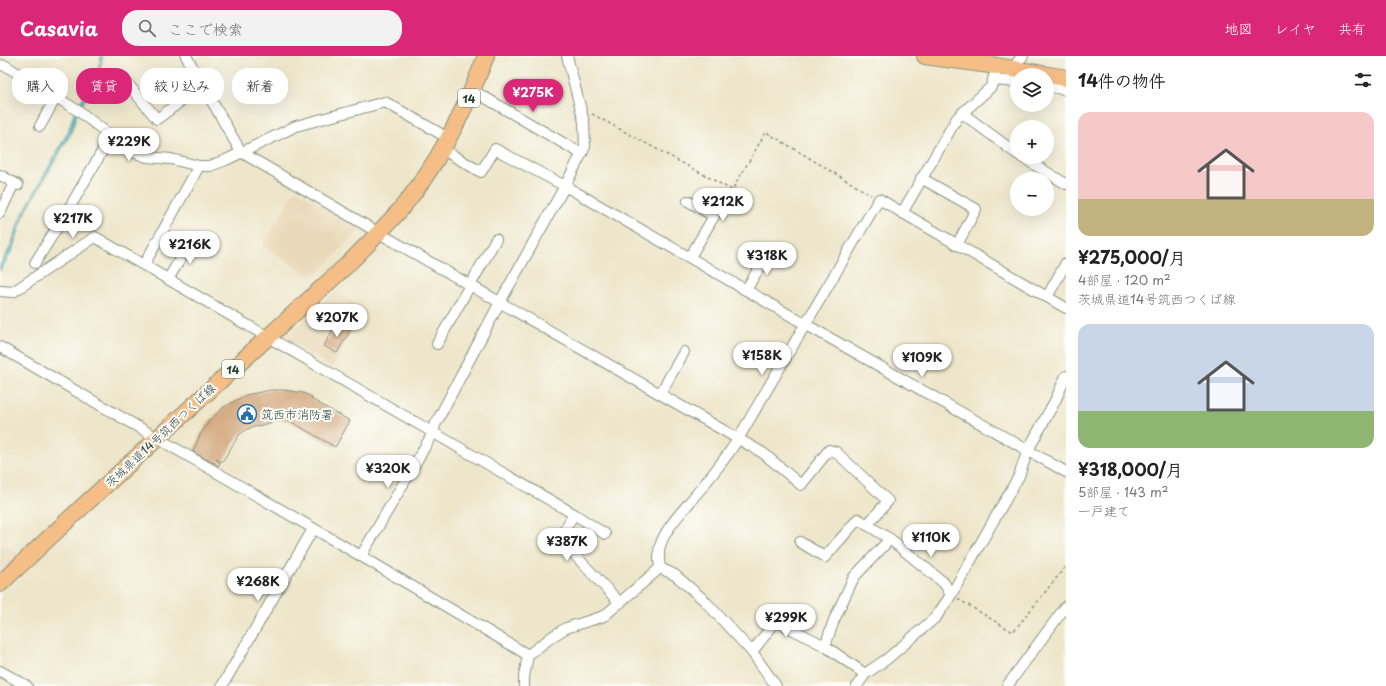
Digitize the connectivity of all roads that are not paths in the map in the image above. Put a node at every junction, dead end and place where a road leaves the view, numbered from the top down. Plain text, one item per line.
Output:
1 (186, 56) edge
2 (486, 56) edge
3 (566, 56) edge
4 (924, 56) edge
5 (0, 65) edge
6 (193, 68) edge
7 (12, 70) edge
8 (1010, 70) edge
9 (995, 72) junction
10 (1055, 82) edge
11 (132, 89) edge
12 (472, 90) junction
13 (1066, 90) edge
14 (140, 98) edge
15 (52, 104) edge
16 (67, 104) edge
17 (145, 104) edge
18 (177, 104) edge
19 (214, 104) edge
20 (962, 113) junction
21 (40, 126) dead end
22 (111, 136) junction
23 (445, 143) junction
24 (1010, 149) edge
25 (241, 152) junction
26 (582, 154) junction
27 (1032, 164) edge
28 (199, 166) junction
29 (0, 175) edge
30 (922, 178) junction
31 (1066, 184) edge
32 (565, 186) junction
33 (688, 201) dead end
34 (0, 213) edge
35 (902, 213) junction
36 (379, 233) junction
37 (496, 239) dead end
38 (192, 240) dead end
39 (957, 245) junction
40 (769, 251) dead end
41 (690, 258) junction
42 (35, 263) dead end
43 (1066, 263) edge
44 (144, 265) junction
45 (168, 279) junction
46 (470, 285) junction
47 (746, 290) junction
48 (0, 291) edge
49 (1047, 297) junction
50 (500, 302) junction
51 (1066, 308) edge
52 (805, 324) junction
53 (268, 336) junction
54 (437, 344) dead end
55 (0, 347) edge
56 (684, 352) dead end
57 (1066, 376) edge
58 (660, 394) junction
59 (433, 433) junction
60 (157, 438) junction
61 (738, 439) junction
62 (1028, 450) junction
63 (1066, 472) edge
64 (574, 514) junction
65 (867, 525) junction
66 (313, 529) junction
67 (605, 534) dead end
68 (890, 539) junction
69 (800, 542) dead end
70 (361, 556) junction
71 (660, 568) junction
72 (0, 584) edge
73 (952, 595) junction
74 (620, 603) junction
75 (1066, 606) edge
76 (825, 646) junction
77 (752, 652) junction
78 (528, 654) junction
79 (0, 671) edge
80 (865, 674) junction
81 (774, 685) edge
82 (27, 686) edge
83 (222, 686) edge
84 (524, 686) edge
85 (856, 686) edge
86 (1007, 686) edge

1 - 6 street
2 - 12 main road, 茨城県道14号筑西つくば線 / 14
3 - 26 street
4 - 9 main road
5 - 7 street
8 - 9 main road
9 - 20 street
10 - 13 street
11 - 14 street
12 - 23 main road, 茨城県道14号筑西つくば線 / 14
12 - 26 street
15 - 21 street
16 - 22 street
17 - 18 street
19 - 25 street
20 - 24 street
20 - 30 street
22 - 28 street
22 - 42 street
23 - 25 street
23 - 32 street
23 - 36 main road, 茨城県道14号筑西つくば線 / 14
25 - 28 street
25 - 36 street
26 - 32 street
27 - 31 street
28 - 44 street
29 - 34 street
30 - 35 street
30 - 39 street
32 - 41 street
32 - 50 street
33 - 41 street
35 - 39 street
35 - 52 street
36 - 46 street
36 - 53 main road, 茨城県道14号筑西つくば線 / 14
37 - 46 street
38 - 45 street
39 - 49 street
40 - 47 street
41 - 47 street
43 - 49 street
44 - 45 street
44 - 48 street
45 - 53 street
46 - 50 street
46 - 54 street
47 - 52 street
49 - 51 street
50 - 58 street
50 - 59 street
52 - 61 street
52 - 62 street
53 - 59 street
53 - 60 main road, 茨城県道14号筑西つくば線 / 14
55 - 60 street
56 - 58 street
57 - 62 street
58 - 61 street
59 - 64 street
59 - 70 street
60 - 66 street
60 - 72 main road, 茨城県道14号筑西つくば線 / 14
61 - 65 street
61 - 71 street
62 - 63 street
62 - 73 street
64 - 67 street
64 - 74 street
65 - 68 street
65 - 69 street
66 - 70 street
66 - 83 street
68 - 73 street
68 - 76 street
70 - 78 street
71 - 74 street
71 - 77 street
73 - 80 street
74 - 78 street
75 - 86 street
76 - 77 street
76 - 80 street
77 - 81 street
78 - 84 street
79 - 82 street
80 - 85 street

